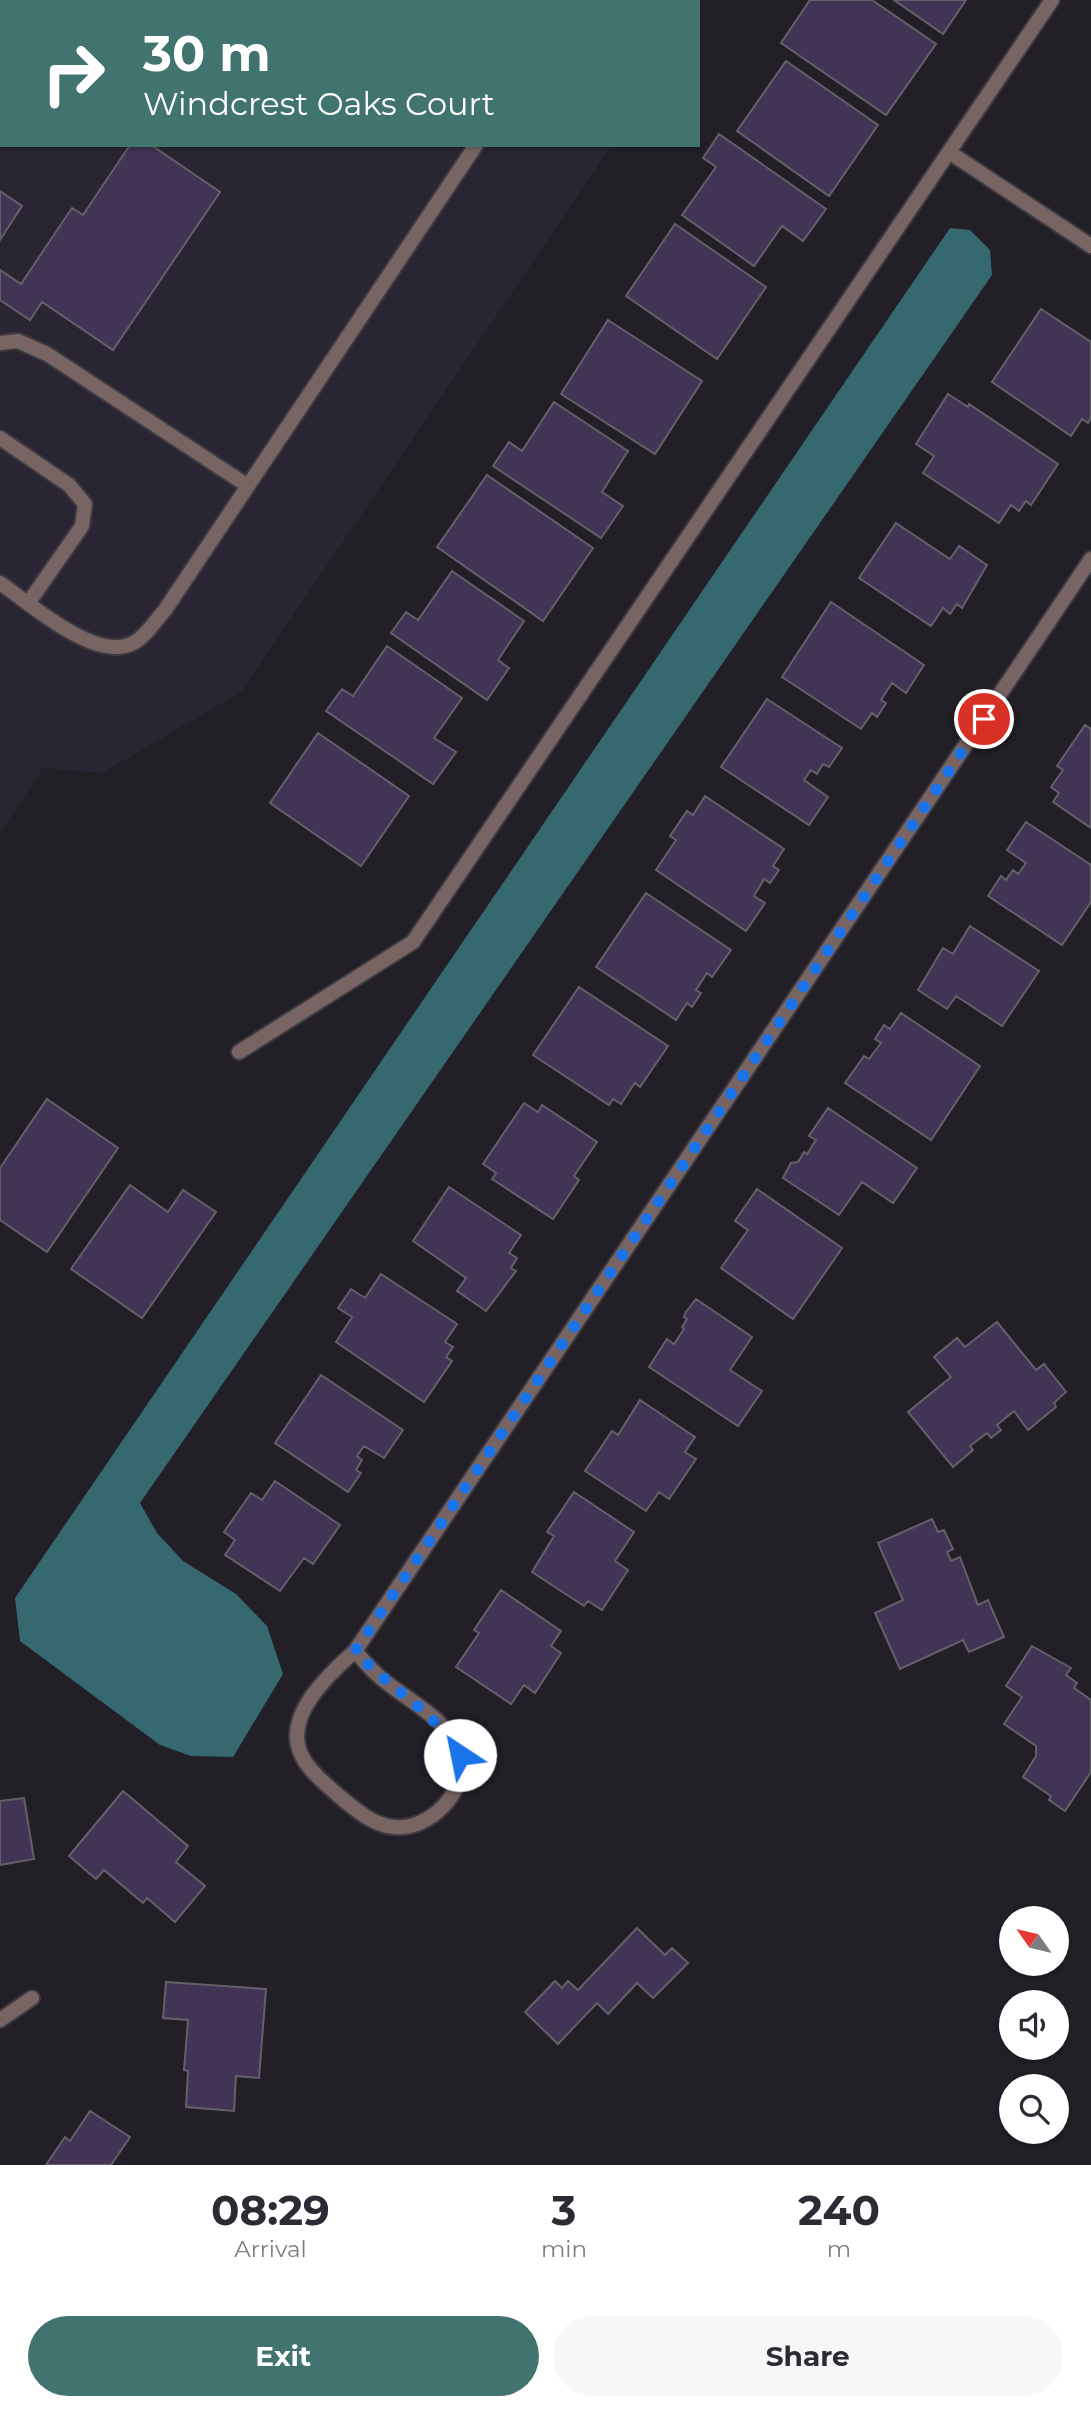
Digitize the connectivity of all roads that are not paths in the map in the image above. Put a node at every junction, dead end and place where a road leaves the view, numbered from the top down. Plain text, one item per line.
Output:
1 (1052, 0) edge
2 (475, 147) edge
3 (949, 152) junction
4 (1091, 246) edge
5 (0, 343) edge
6 (0, 438) edge
7 (248, 486) junction
8 (1091, 559) edge
9 (0, 583) edge
10 (29, 603) junction
11 (239, 1052) dead end
12 (355, 1651) junction
13 (32, 1998) dead end
14 (0, 2020) edge

1 - 3 street
2 - 7 street
3 - 4 street
3 - 11 street
5 - 7 street
6 - 10 street
7 - 10 street
8 - 12 street
9 - 10 street
12 - 12 street
13 - 14 street

